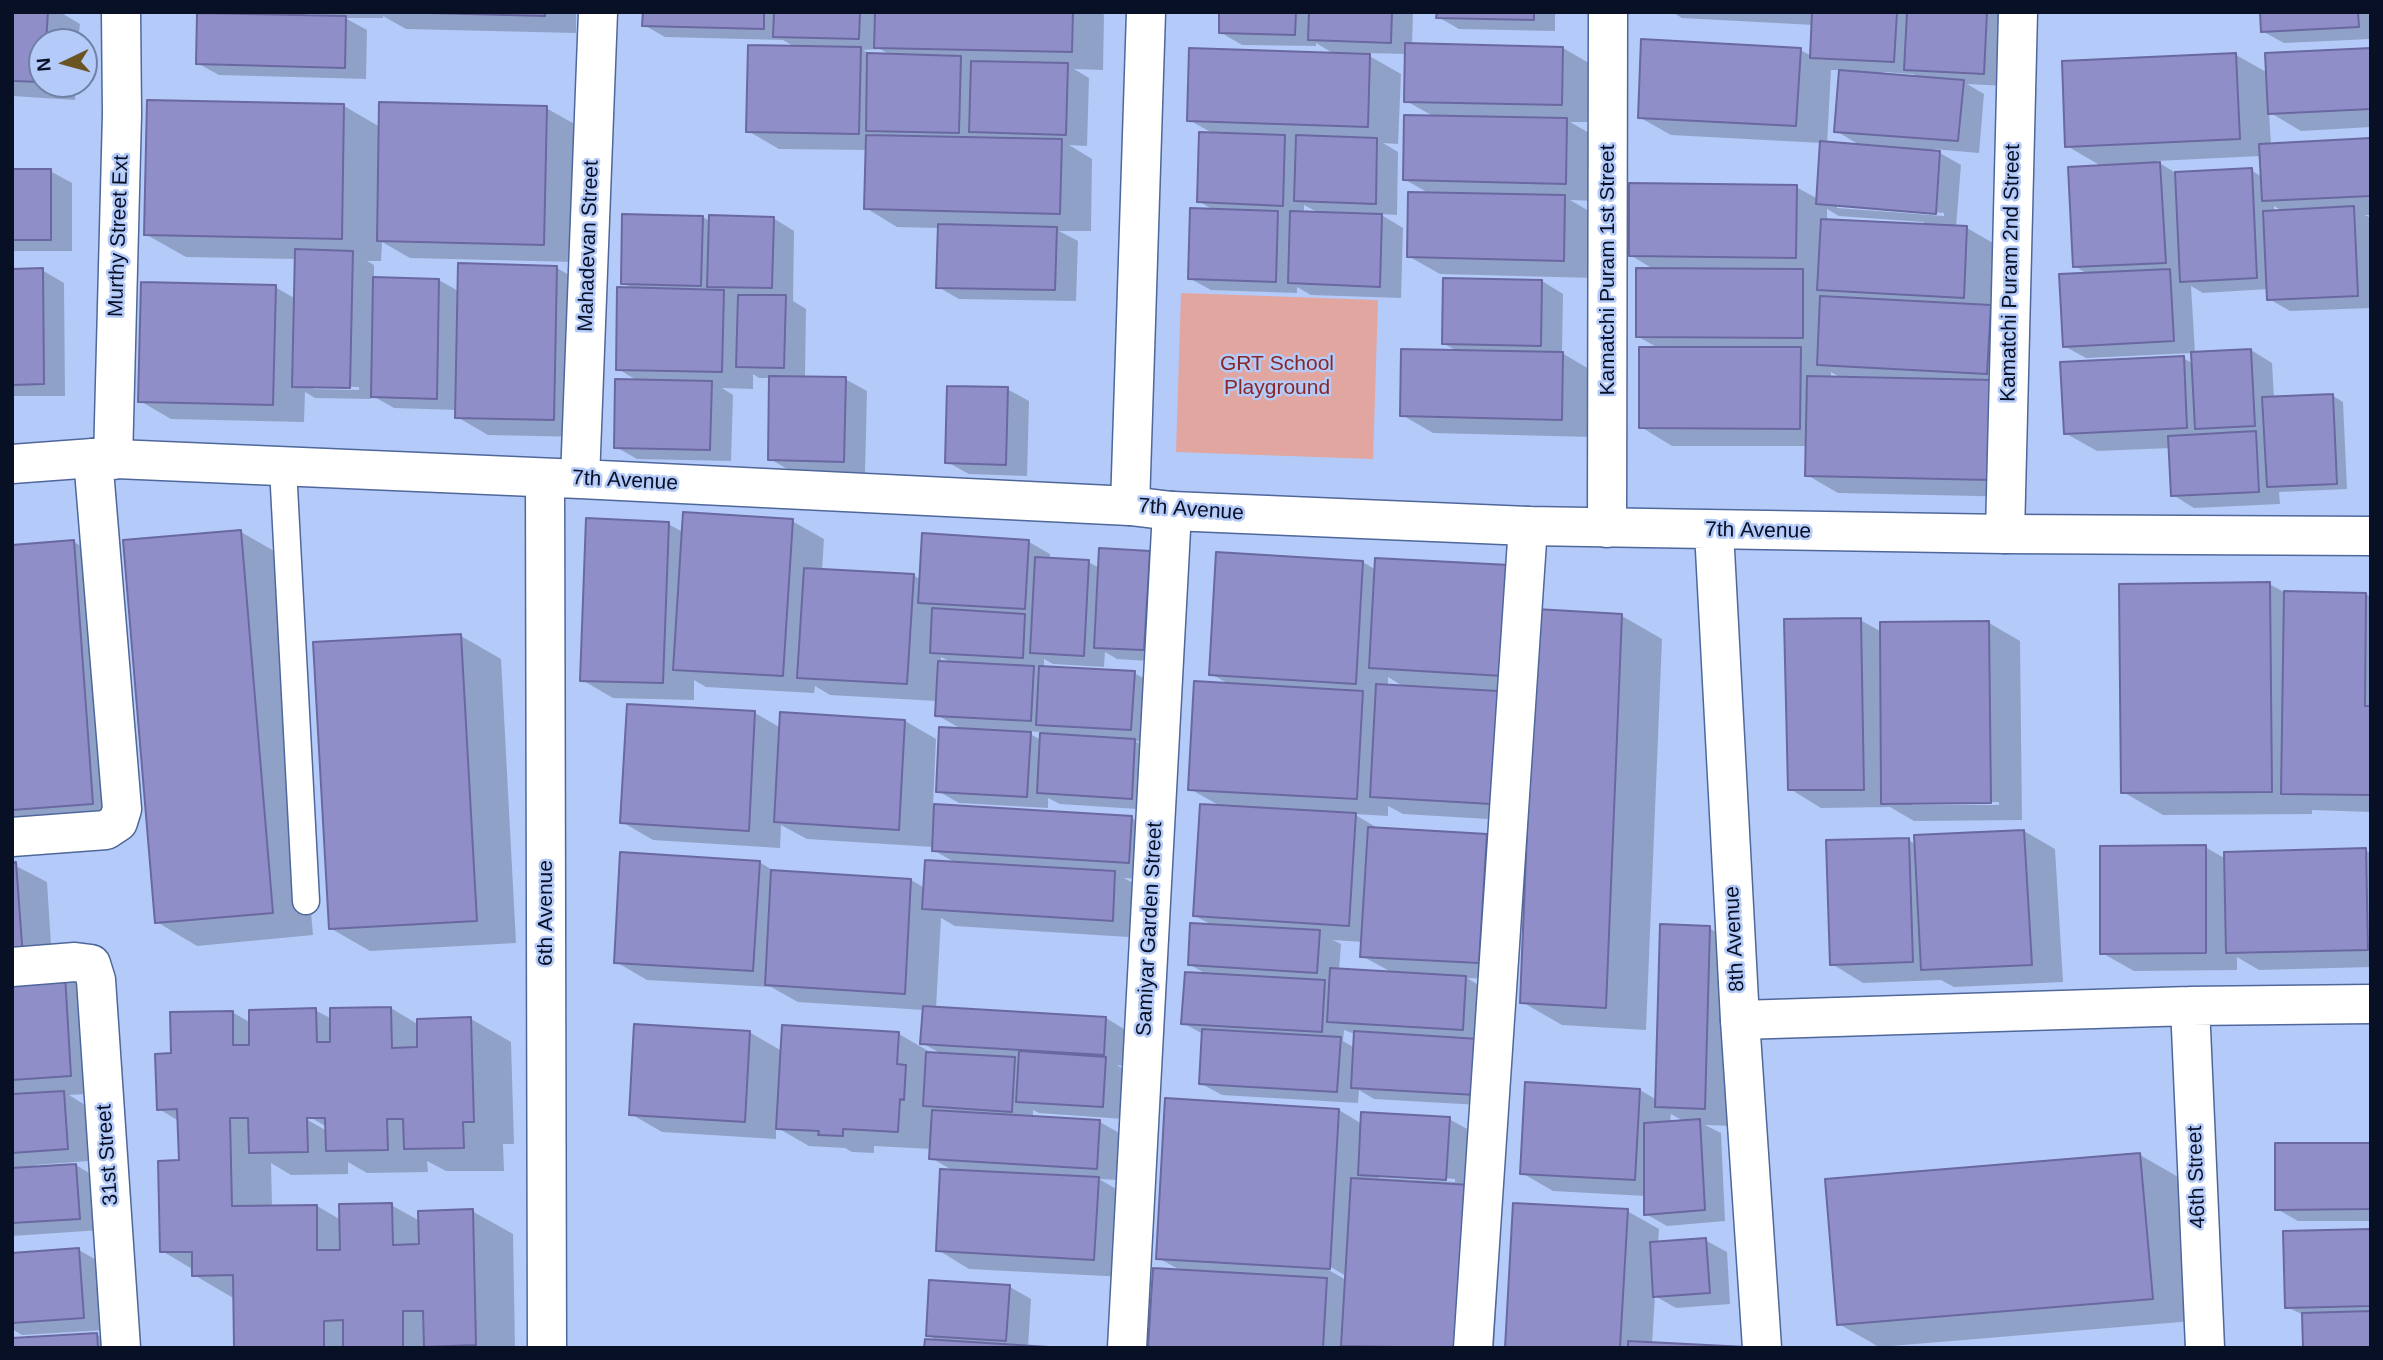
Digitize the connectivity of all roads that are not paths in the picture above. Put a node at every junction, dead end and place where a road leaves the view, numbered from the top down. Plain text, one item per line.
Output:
1 (121, 12) edge
2 (598, 12) edge
3 (1146, 12) edge
4 (1608, 12) edge
5 (2018, 12) edge
6 (103, 459) junction
7 (12, 464) edge
8 (283, 468) junction
9 (562, 479) junction
10 (1130, 506) junction
11 (1172, 510) junction
12 (1528, 526) junction
13 (1607, 528) junction
14 (1714, 531) junction
15 (2005, 534) junction
16 (2371, 536) edge
17 (12, 837) edge
18 (306, 901) dead end
19 (12, 967) edge
20 (2371, 1004) edge
21 (2190, 1006) junction
22 (1740, 1020) junction
23 (121, 1348) edge
24 (547, 1348) edge
25 (1127, 1348) edge
26 (1473, 1348) edge
27 (1762, 1348) edge
28 (2205, 1348) edge

1 - 6 street, Murthy Street Ext
2 - 9 street, Mahadevan Street
3 - 10 street
4 - 13 street, Kamatchi Puram 1st Street
5 - 15 street, Kamatchi Puram 2nd Street
6 - 7 street, 7th Avenue
6 - 8 street, 7th Avenue
6 - 17 street, Murthy Street Ext
8 - 9 street, 7th Avenue
8 - 18 lane
9 - 10 street, 7th Avenue
9 - 24 street, 6th Avenue
10 - 11 street, 7th Avenue
11 - 12 street, 7th Avenue
11 - 25 street, Samiyar Garden Street
12 - 13 street, 7th Avenue
12 - 26 street
13 - 14 street, 7th Avenue
14 - 15 street, 7th Avenue
14 - 22 street, 8th Avenue
15 - 16 street, 7th Avenue
19 - 23 street, 31st Street
20 - 21 street
21 - 22 street
21 - 28 street, 46th Street
22 - 27 street, 8th Avenue

